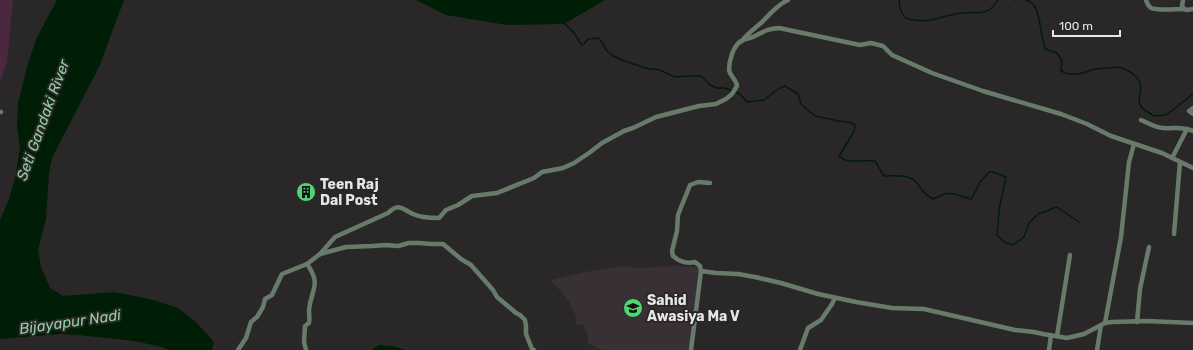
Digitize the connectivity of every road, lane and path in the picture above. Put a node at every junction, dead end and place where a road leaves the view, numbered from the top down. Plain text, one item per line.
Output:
1 (787, 0) edge
2 (1146, 0) edge
3 (1183, 0) edge
4 (1184, 9) junction
5 (1193, 9) edge
6 (742, 41) junction
7 (1193, 108) edge
8 (1193, 114) edge
9 (1142, 120) dead end
10 (1188, 129) junction
11 (1193, 131) edge
12 (1134, 144) junction
13 (1172, 158) junction
14 (1180, 162) junction
15 (1193, 168) edge
16 (710, 183) dead end
17 (1174, 234) dead end
18 (1149, 247) dead end
19 (320, 254) junction
20 (1070, 255) dead end
21 (307, 264) junction
22 (701, 270) junction
23 (835, 298) junction
24 (1137, 322) junction
25 (1193, 323) edge
26 (1103, 324) junction
27 (1051, 335) junction
28 (1057, 336) junction
29 (238, 350) edge
30 (306, 350) edge
31 (534, 350) edge
32 (691, 350) edge
33 (800, 350) edge
34 (1049, 350) edge
35 (1097, 350) edge

1 - 6 street
2 - 4 street
3 - 4 street
4 - 5 street
6 - 12 street
6 - 19 street
7 - 8 street
9 - 10 street
10 - 11 street
10 - 13 street
12 - 13 street
12 - 26 street
13 - 14 street
14 - 15 street
14 - 17 street
16 - 22 street
18 - 24 street
19 - 21 street
19 - 31 street
20 - 28 street
21 - 29 street
21 - 30 street
22 - 23 street
22 - 32 street
23 - 27 street
23 - 33 street
24 - 25 street
24 - 26 street
26 - 28 street
26 - 35 street
27 - 28 street
27 - 34 street

